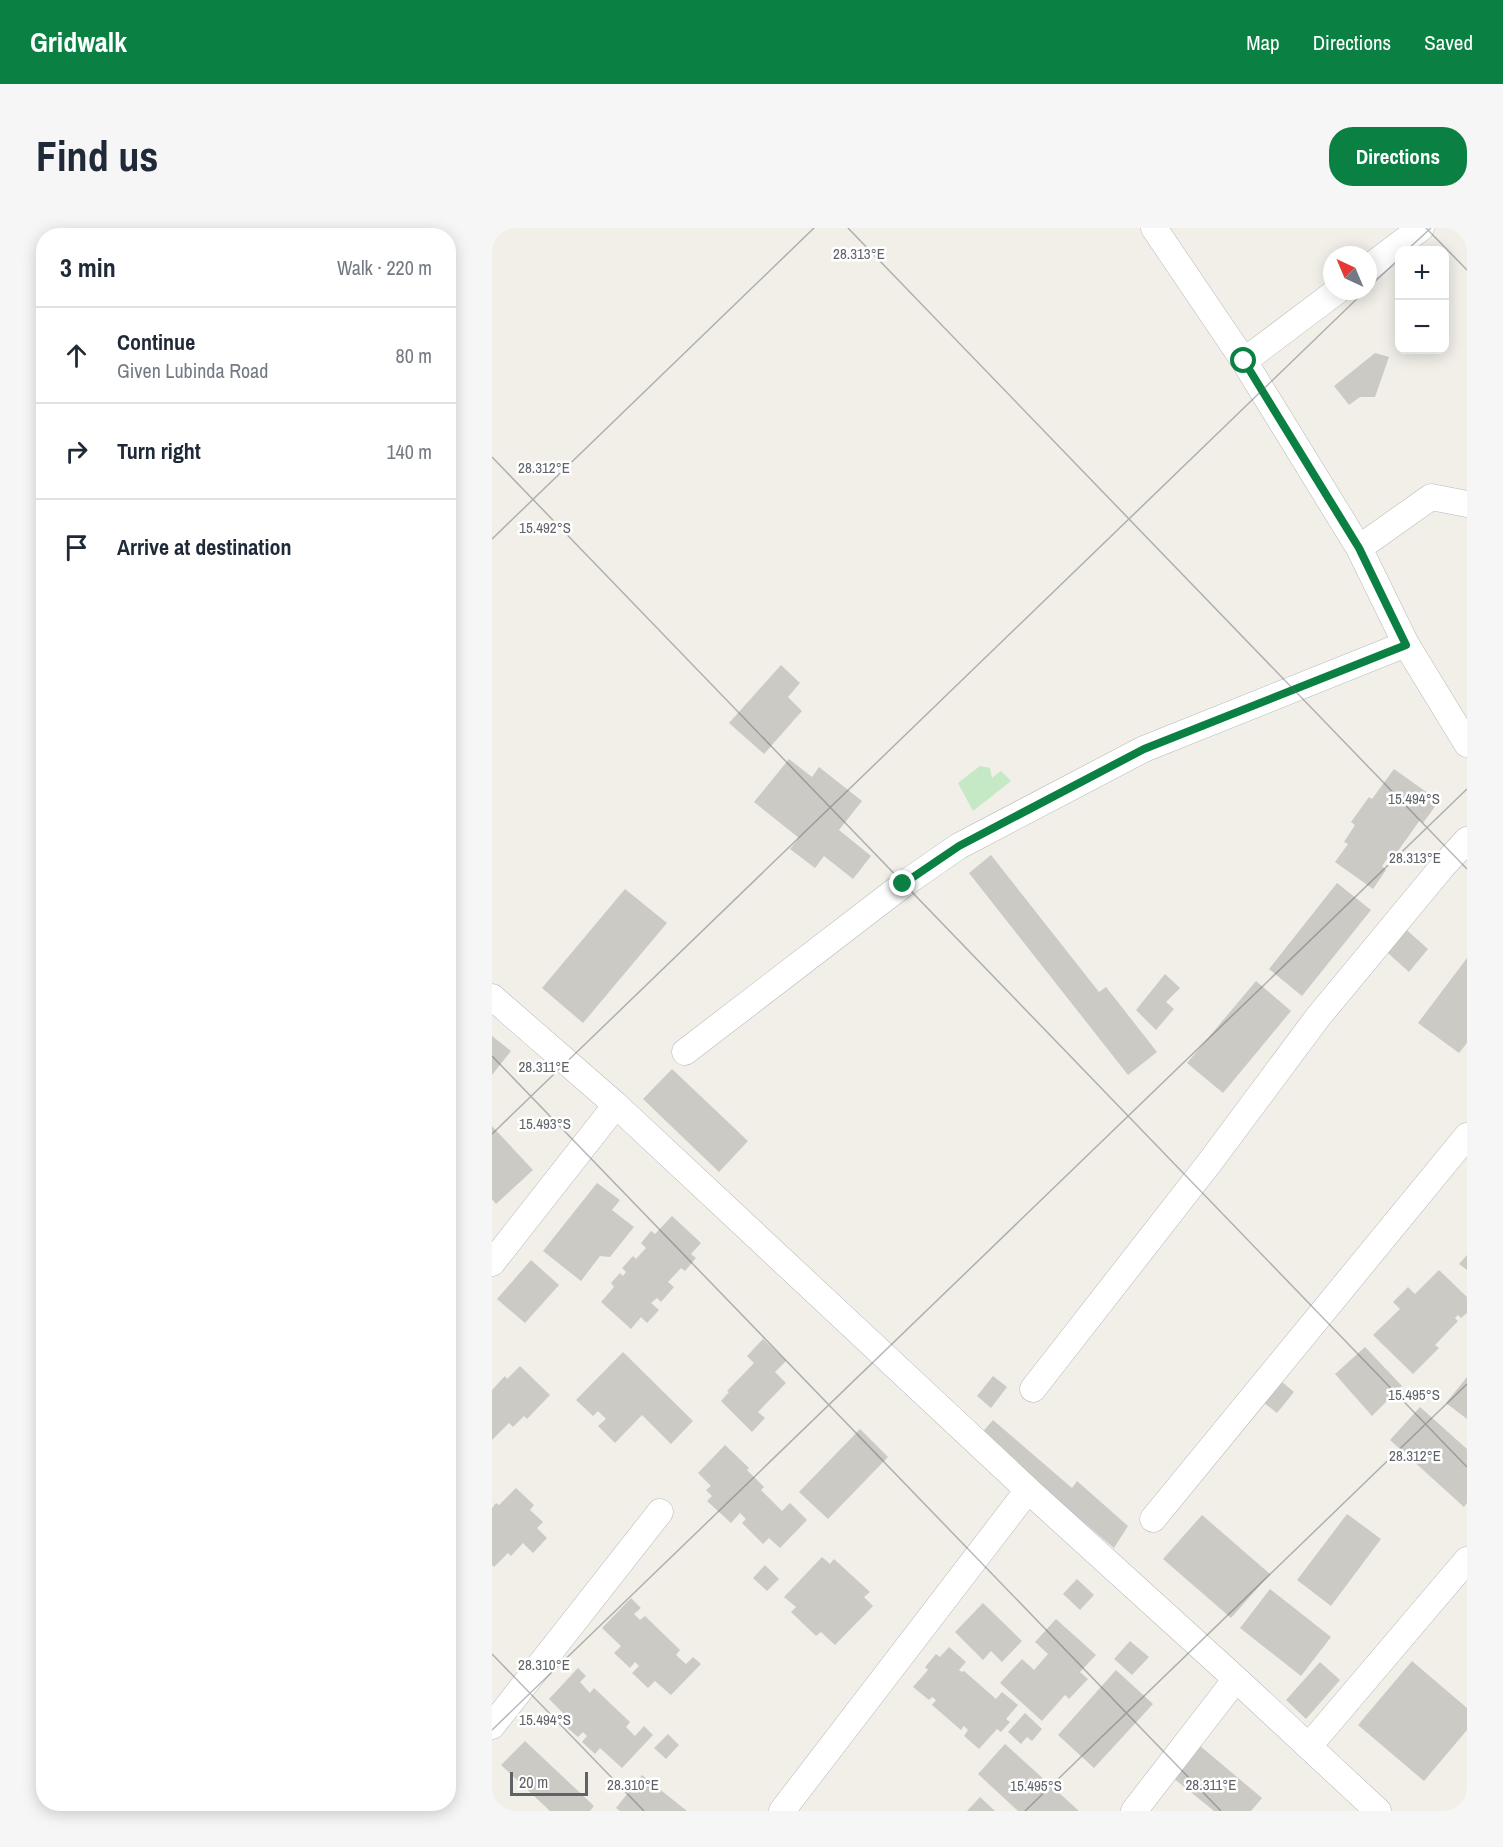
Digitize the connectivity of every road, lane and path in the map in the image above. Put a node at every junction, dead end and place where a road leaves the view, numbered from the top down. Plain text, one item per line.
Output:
1 (1154, 228) edge
2 (1421, 228) edge
3 (1377, 261) edge
4 (1325, 300) edge
5 (1244, 361) junction
6 (1467, 504) edge
7 (1359, 548) junction
8 (1406, 645) junction
9 (1467, 744) edge
10 (1467, 840) edge
11 (492, 997) edge
12 (685, 1052) dead end
13 (616, 1104) junction
14 (1467, 1136) edge
15 (492, 1263) edge
16 (1033, 1389) dead end
17 (1028, 1490) junction
18 (660, 1512) dead end
19 (1153, 1519) dead end
20 (1467, 1560) edge
21 (1236, 1679) junction
22 (492, 1726) edge
23 (1309, 1746) junction
24 (782, 1811) edge
25 (1134, 1811) edge
26 (1378, 1811) edge

1 - 5 street
2 - 3 street
4 - 5 street
5 - 7 street
6 - 7 street
7 - 8 street
8 - 9 street
8 - 12 street
10 - 16 street
11 - 13 street
13 - 15 street
13 - 17 street
14 - 19 street
17 - 21 street
17 - 24 street
18 - 22 street
20 - 23 street
21 - 23 street
21 - 25 street
23 - 26 street

